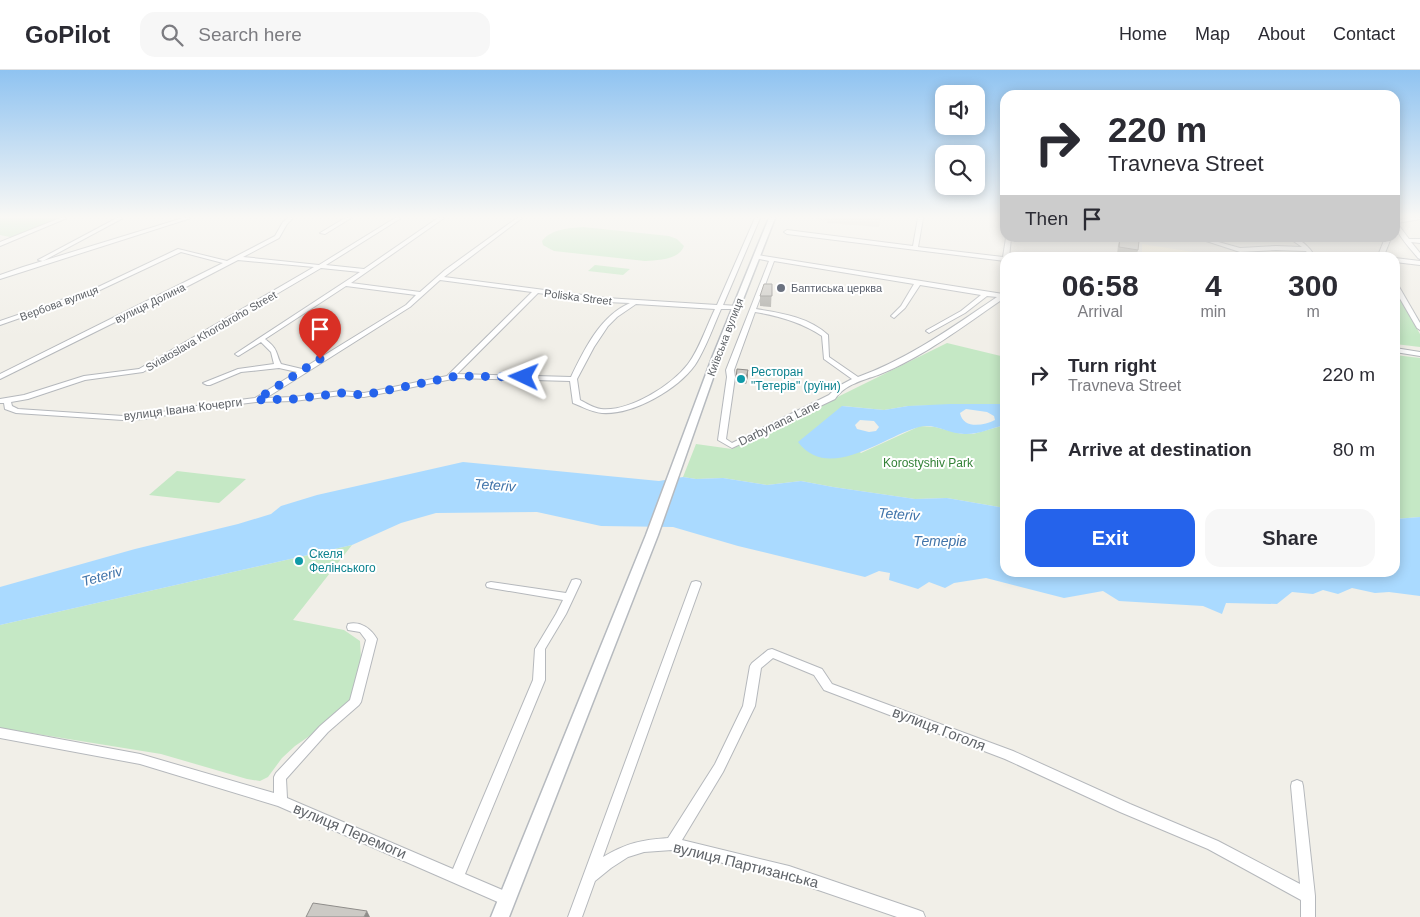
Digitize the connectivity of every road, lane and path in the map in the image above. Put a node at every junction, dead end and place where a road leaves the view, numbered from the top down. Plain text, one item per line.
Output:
1 (757, 257) edge
2 (45, 258) edge
3 (61, 258) edge
4 (164, 258) edge
5 (208, 258) edge
6 (238, 258) joint
7 (336, 258) edge
8 (385, 258) edge
9 (466, 258) edge
10 (741, 258) edge
11 (761, 258) edge
12 (772, 259) junction
13 (1400, 261) edge
14 (229, 263) junction
15 (1420, 263) edge
16 (322, 266) junction
17 (21, 270) junction
18 (365, 271) junction
19 (0, 277) edge
20 (438, 278) junction
21 (918, 283) junction
22 (345, 284) junction
23 (537, 292) junction
24 (421, 294) junction
25 (986, 294) junction
26 (1400, 294) edge
27 (1000, 296) edge
28 (1000, 299) edge
29 (638, 303) junction
30 (719, 308) junction
31 (737, 308) junction
32 (752, 310) junction
33 (894, 316) dead end
34 (0, 323) edge
35 (1420, 328) edge
36 (928, 331) dead end
37 (261, 339) junction
38 (1400, 351) edge
39 (238, 354) dead end
40 (1420, 354) edge
41 (279, 366) junction
42 (302, 371) junction
43 (0, 377) edge
44 (450, 377) junction
45 (573, 379) junction
46 (858, 380) junction
47 (207, 383) dead end
48 (256, 400) junction
49 (3, 401) edge
50 (576, 582) dead end
51 (696, 584) dead end
52 (491, 585) dead end
53 (569, 597) junction
54 (352, 626) dead end
55 (0, 734) edge
56 (1297, 786) dead end
57 (281, 801) junction
58 (672, 844) junction
59 (457, 877) junction
60 (589, 877) junction
61 (1308, 896) junction
62 (507, 899) junction
63 (500, 917) edge
64 (575, 917) edge
65 (918, 917) edge
66 (1308, 917) edge

1 - 31 main road, Київська вулиця
2 - 17 street
3 - 17 street
4 - 34 street, Вербова вулиця
5 - 14 street, Вербова вулиця
6 - 14 street, вулиця Долина
6 - 16 street
7 - 16 street, Sviatoslava Khorobroho Street
8 - 18 street
9 - 20 street
10 - 30 street, Київська вулиця
11 - 12 street
12 - 21 street
12 - 32 street, Київська вулиця
13 - 15 street
14 - 43 street, вулиця Долина
16 - 18 street
16 - 49 street, Sviatoslava Khorobroho Street
17 - 19 street
18 - 22 street
20 - 23 street, Poliska Street
20 - 24 street
21 - 25 street
21 - 33 street
22 - 24 street
22 - 37 street
23 - 29 street, Poliska Street
23 - 44 street
24 - 42 street
25 - 27 street
25 - 36 street
26 - 35 street
28 - 46 street, Darbynana Lane
29 - 30 street, Poliska Street
29 - 45 street
30 - 31 street
30 - 45 street, Київська вулиця
31 - 62 main road, Київська вулиця
32 - 46 street
32 - 46 street, Darbynana Lane
37 - 39 street
37 - 41 street
38 - 40 street
41 - 42 street
41 - 47 street
42 - 48 street
44 - 45 street, вулиця Івана Кочерги
44 - 48 street, вулиця Івана Кочерги
48 - 49 street, вулиця Івана Кочерги
50 - 53 street
51 - 60 street
52 - 53 street
53 - 59 street
54 - 57 street, вулиця Перемоги
55 - 57 street
56 - 61 street
57 - 59 street, вулиця Перемоги
58 - 60 street, вулиця Партизанська
58 - 61 street, вулиця Гоголя
58 - 65 street, вулиця Партизанська
59 - 62 street, вулиця Перемоги
60 - 64 street
61 - 66 street
62 - 63 main road

